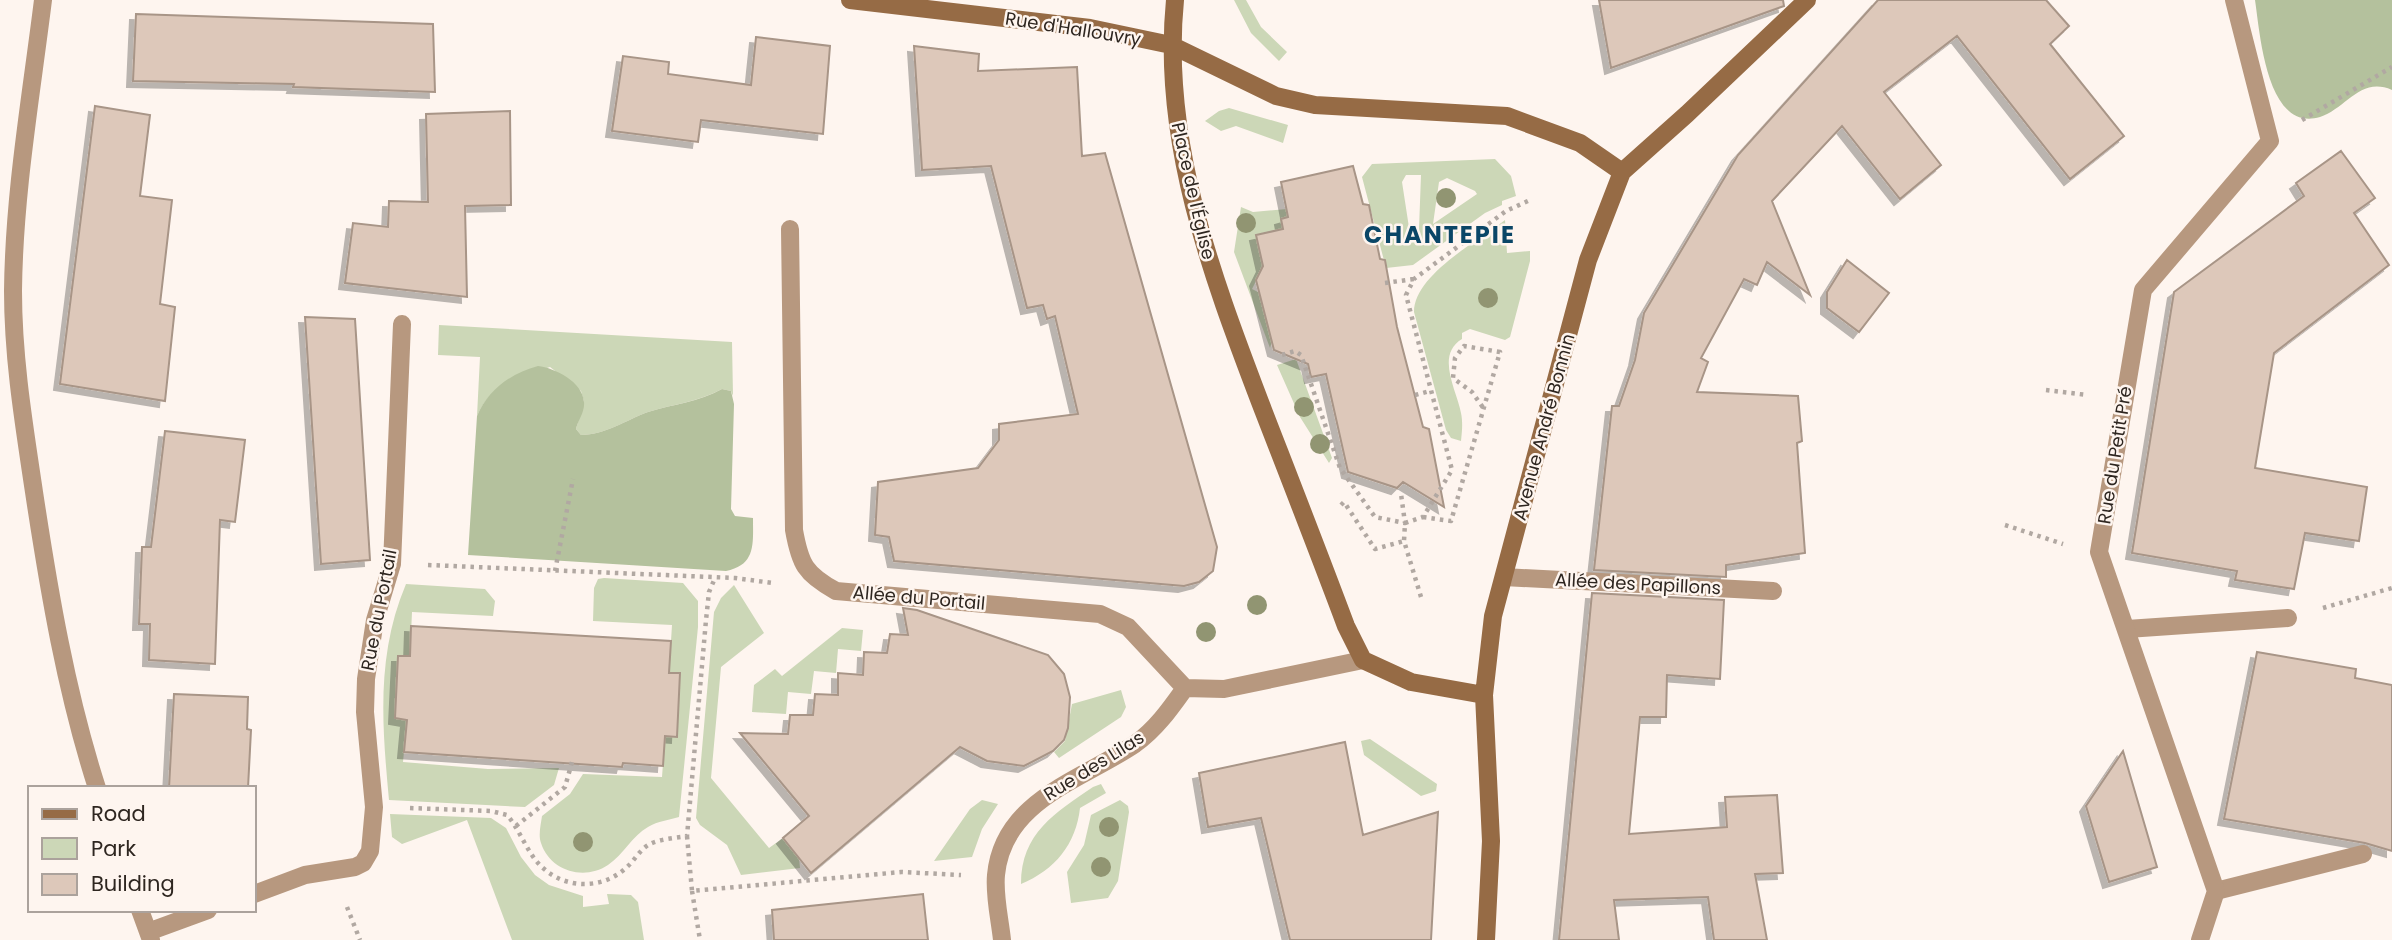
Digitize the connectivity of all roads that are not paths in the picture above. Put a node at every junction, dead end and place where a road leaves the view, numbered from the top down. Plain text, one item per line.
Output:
1 (43, 0) edge
2 (850, 0) edge
3 (1175, 0) edge
4 (1807, 0) edge
5 (2234, 0) edge
6 (1171, 45) junction
7 (1622, 172) junction
8 (790, 229) dead end
9 (402, 324) dead end
10 (1504, 577) junction
11 (1773, 590) dead end
12 (2288, 618) road end
13 (2127, 629) junction
14 (1363, 660) junction
15 (1185, 688) junction
16 (1484, 695) junction
17 (96, 786) edge
18 (2363, 854) dead end
19 (2216, 891) junction
20 (256, 893) edge
21 (141, 912) edge
22 (203, 912) edge
23 (149, 936) edge
24 (1002, 940) edge
25 (1486, 940) edge
26 (2200, 940) edge

1 - 17 street
2 - 6 main road, Rue d'Hallouvry
3 - 6 main road, Place de l'Église
4 - 7 main road, Avenue André Bonnin
5 - 13 street, Rue du Petit Pré
6 - 7 main road
6 - 14 main road, Place de l'Église
7 - 10 main road, Avenue André Bonnin
8 - 15 street, Allée du Portail
9 - 20 street, Rue du Portail
10 - 11 street, Allée des Papillons
10 - 16 main road, Avenue André Bonnin
12 - 13 street
13 - 19 street, Rue du Petit Pré
14 - 15 street
14 - 16 main road
15 - 24 street, Rue des Lilas
16 - 25 main road, Avenue André Bonnin
18 - 19 street
19 - 26 street
21 - 23 street
22 - 23 street

